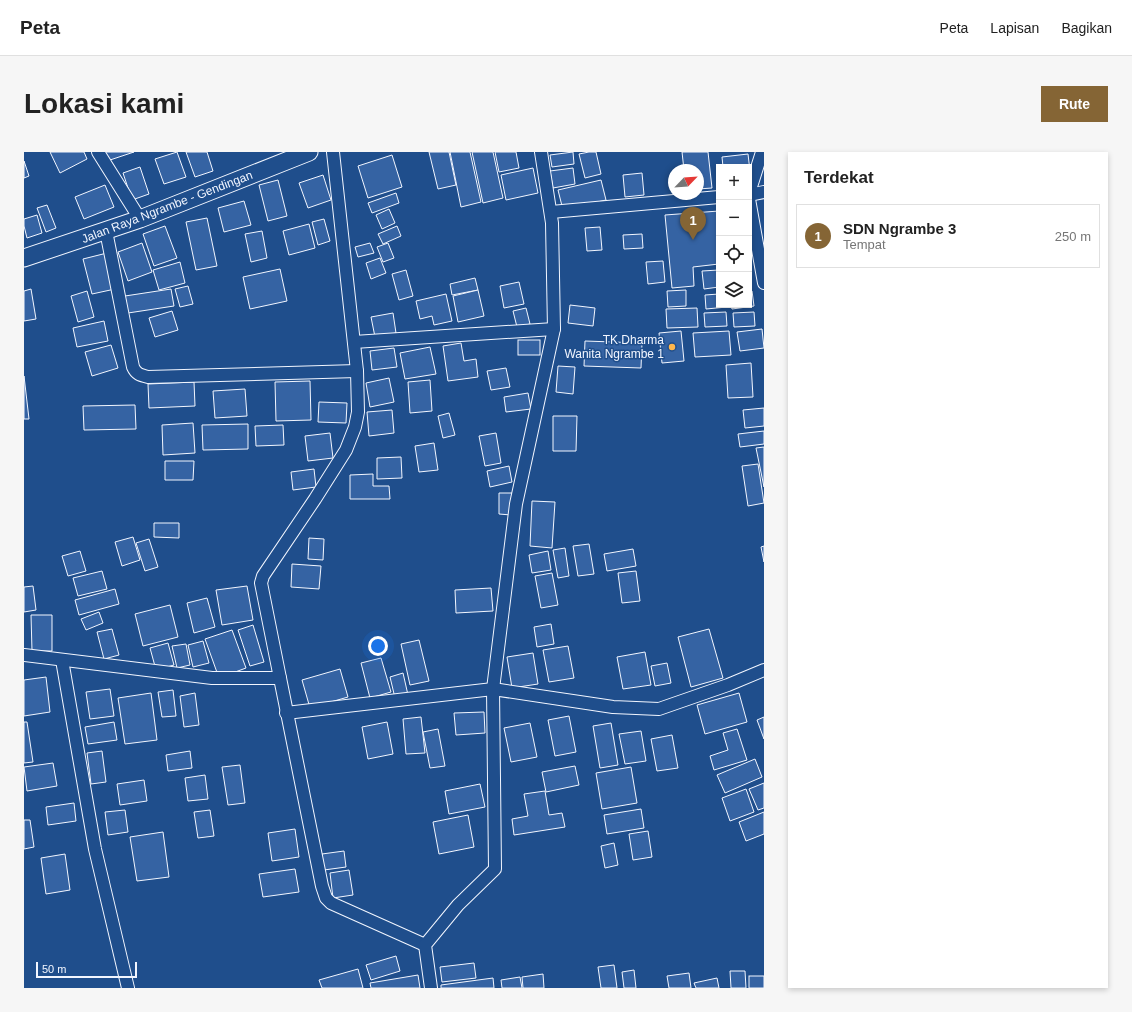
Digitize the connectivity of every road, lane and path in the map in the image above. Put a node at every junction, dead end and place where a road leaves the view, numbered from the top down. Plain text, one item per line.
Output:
1 (98, 152) edge
2 (308, 152) edge
3 (333, 152) edge
4 (541, 152) edge
5 (762, 152) edge
6 (752, 184) edge
7 (764, 192) edge
8 (752, 194) edge
9 (716, 198) edge
10 (749, 200) edge
11 (551, 212) junction
12 (140, 219) junction
13 (106, 231) junction
14 (24, 258) edge
15 (764, 283) edge
16 (554, 329) junction
17 (354, 342) junction
18 (357, 370) junction
19 (24, 656) edge
20 (62, 660) junction
21 (764, 670) edge
22 (280, 678) junction
23 (493, 689) junction
24 (286, 713) junction
25 (425, 945) junction
26 (128, 988) edge
27 (431, 988) edge

1 - 12 street
2 - 12 main road, Jalan Raya Ngrambe - Gendingan
3 - 17 street
4 - 11 street
5 - 6 street
7 - 8 street
9 - 11 street
10 - 15 street
11 - 16 street
12 - 13 main road, Jalan Raya Ngrambe - Gendingan
13 - 14 main road, Jalan Raya Ngrambe - Gendingan
13 - 18 street
16 - 17 street
16 - 23 street
17 - 18 street
18 - 22 street
19 - 20 street
20 - 22 street
20 - 26 street
21 - 23 street
22 - 24 street
23 - 24 street
23 - 25 street
24 - 25 street
25 - 27 street

